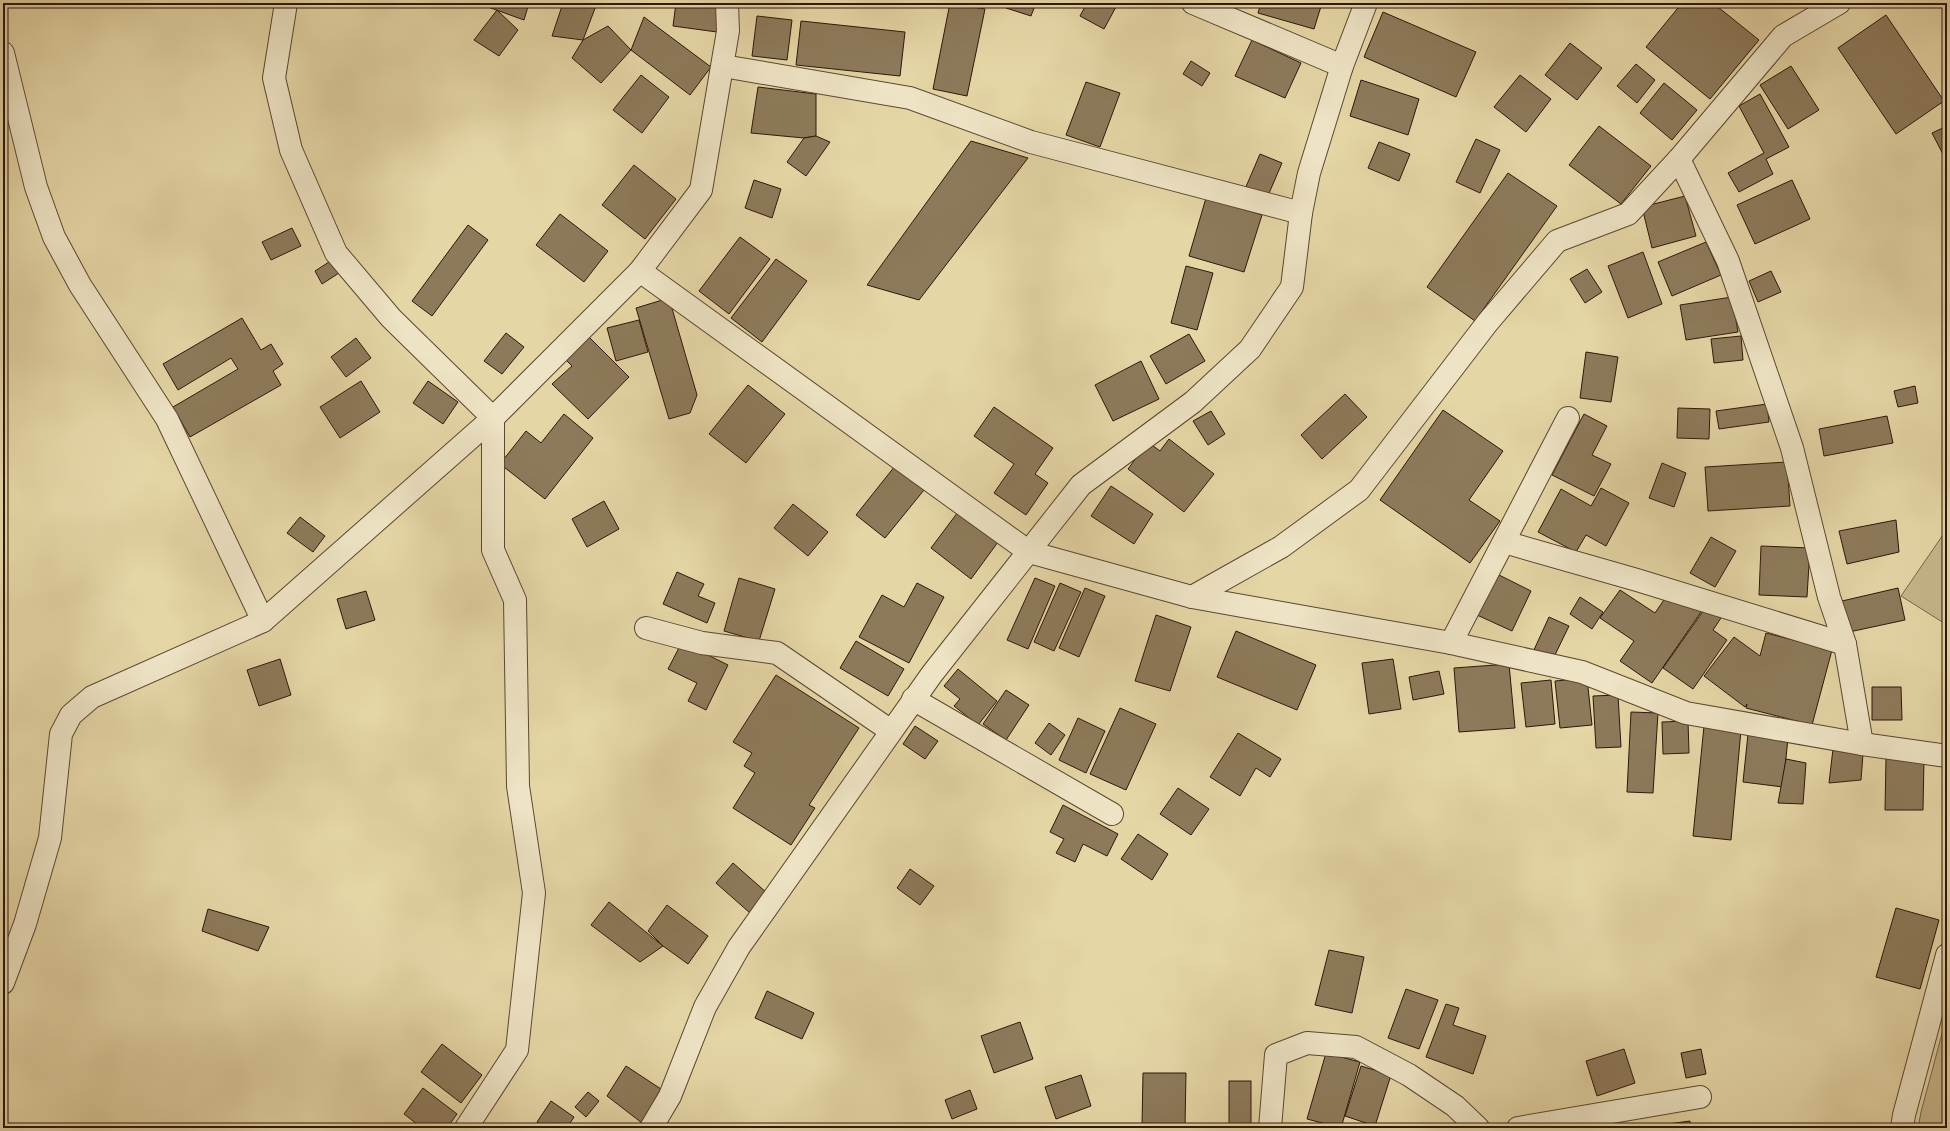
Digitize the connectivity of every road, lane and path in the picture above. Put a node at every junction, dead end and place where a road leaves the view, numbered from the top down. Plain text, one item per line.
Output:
1 (286, 3) edge
2 (727, 3) edge
3 (1193, 3) edge
4 (1366, 3) edge
5 (1839, 3) edge
6 (3, 53) edge
7 (723, 66) junction
8 (1342, 66) junction
9 (1679, 159) junction
10 (1301, 213) junction
11 (640, 271) junction
12 (493, 418) junction
13 (1568, 418) dead end
14 (1504, 542) junction
15 (1029, 552) junction
16 (1192, 596) junction
17 (263, 621) junction
18 (646, 628) dead end
19 (1451, 643) junction
20 (1845, 644) junction
21 (913, 699) junction
22 (891, 731) junction
23 (1862, 744) junction
24 (1947, 756) edge
25 (1112, 814) dead end
26 (1947, 956) edge
27 (3, 984) edge
28 (1700, 1097) dead end
29 (466, 1128) edge
30 (651, 1128) edge
31 (1270, 1128) edge
32 (1478, 1128) edge
33 (1518, 1128) edge
34 (1902, 1128) edge

1 - 12 street
2 - 7 street
3 - 8 street
4 - 8 street
5 - 9 street
6 - 17 street
7 - 10 street
7 - 11 street
8 - 10 street
9 - 16 street
9 - 20 street
10 - 15 street
11 - 12 street
11 - 15 street
12 - 17 street
12 - 29 street
13 - 14 street
14 - 19 street
14 - 20 street
15 - 16 street
15 - 21 street
16 - 19 street
17 - 27 street
18 - 22 street
19 - 23 street
20 - 23 street
21 - 22 street
21 - 25 street
22 - 30 street
23 - 24 street
26 - 34 street
28 - 33 street
31 - 32 street

